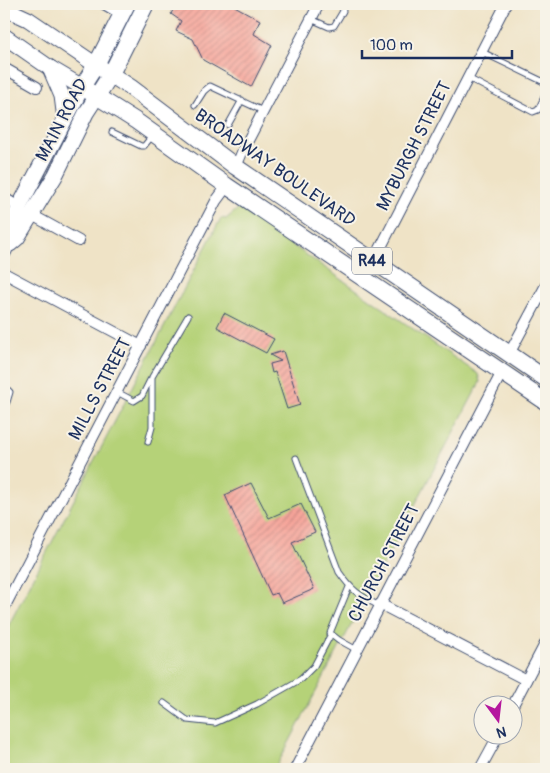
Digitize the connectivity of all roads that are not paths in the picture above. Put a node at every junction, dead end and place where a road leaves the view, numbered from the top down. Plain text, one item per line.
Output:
1 (104, 4) edge
2 (146, 4) edge
3 (319, 4) edge
4 (342, 4) edge
5 (506, 4) edge
6 (4, 8) edge
7 (124, 9) edge
8 (312, 19) junction
9 (4, 36) edge
10 (481, 52) junction
11 (96, 65) junction
12 (4, 68) edge
13 (50, 68) junction
14 (111, 74) junction
15 (468, 78) junction
16 (546, 83) edge
17 (37, 87) dead end
18 (82, 87) junction
19 (546, 93) edge
20 (97, 96) junction
21 (242, 100) junction
22 (195, 105) dead end
23 (264, 111) junction
24 (65, 119) junction
25 (228, 125) dead end
26 (112, 132) dead end
27 (154, 134) junction
28 (236, 167) junction
29 (227, 186) junction
30 (4, 198) edge
31 (25, 211) junction
32 (79, 241) dead end
33 (4, 250) edge
34 (373, 261) junction
35 (4, 273) edge
36 (365, 278) junction
37 (546, 284) edge
38 (188, 316) dead end
39 (141, 346) junction
40 (509, 354) junction
41 (502, 372) junction
42 (152, 377) junction
43 (546, 379) edge
44 (4, 386) edge
45 (116, 392) junction
46 (7, 402) dead end
47 (546, 402) edge
48 (148, 442) dead end
49 (296, 458) dead end
50 (349, 587) junction
51 (380, 605) junction
52 (4, 608) edge
53 (331, 634) junction
54 (546, 642) edge
55 (357, 650) junction
56 (526, 680) junction
57 (518, 696) edge
58 (164, 703) dead end
59 (493, 746) edge
60 (295, 769) edge
61 (480, 769) edge

1 - 7 street
2 - 14 main road, MAIN ROAD
3 - 8 street
4 - 8 lane
5 - 10 street, MYBURGH STREET
6 - 11 main road, BROADWAY BOULEVARD
7 - 11 main road, MAIN ROAD
8 - 23 street
9 - 13 main road
10 - 15 street, MYBURGH STREET
10 - 16 lane
11 - 14 main road, BROADWAY BOULEVARD / R44
11 - 18 main road, MAIN ROAD
12 - 17 street
13 - 18 main road
13 - 24 main road
14 - 20 main road, MAIN ROAD
14 - 28 main road, BROADWAY BOULEVARD / R44
15 - 19 lane
15 - 34 street, MYBURGH STREET
18 - 20 main road, R44
18 - 24 main road, MAIN ROAD
20 - 27 main road, R44
20 - 31 main road, MAIN ROAD
21 - 22 lane
21 - 23 lane
21 - 25 lane
23 - 28 street
24 - 31 main road, MAIN ROAD
26 - 27 lane
27 - 29 main road, R44
28 - 34 main road, BROADWAY BOULEVARD / R44
29 - 36 main road, R44
29 - 39 street, MILLS STREET
30 - 31 street
31 - 32 street
31 - 33 main road, MAIN ROAD
34 - 36 street, MYBURGH STREET
34 - 40 main road, BROADWAY BOULEVARD / R44
35 - 39 street
36 - 41 main road, R44
37 - 40 street
38 - 42 lane
39 - 45 street, MILLS STREET
40 - 43 main road, BROADWAY BOULEVARD / R44
41 - 47 main road, R44
41 - 51 street, CHURCH STREET
42 - 45 lane
42 - 48 lane
44 - 46 lane
45 - 52 street, MILLS STREET
49 - 50 lane
50 - 51 lane
50 - 53 lane
51 - 55 street, CHURCH STREET
51 - 56 street
53 - 55 lane
53 - 58 lane
54 - 56 street
55 - 60 street, CHURCH STREET
56 - 57 street
59 - 61 street

